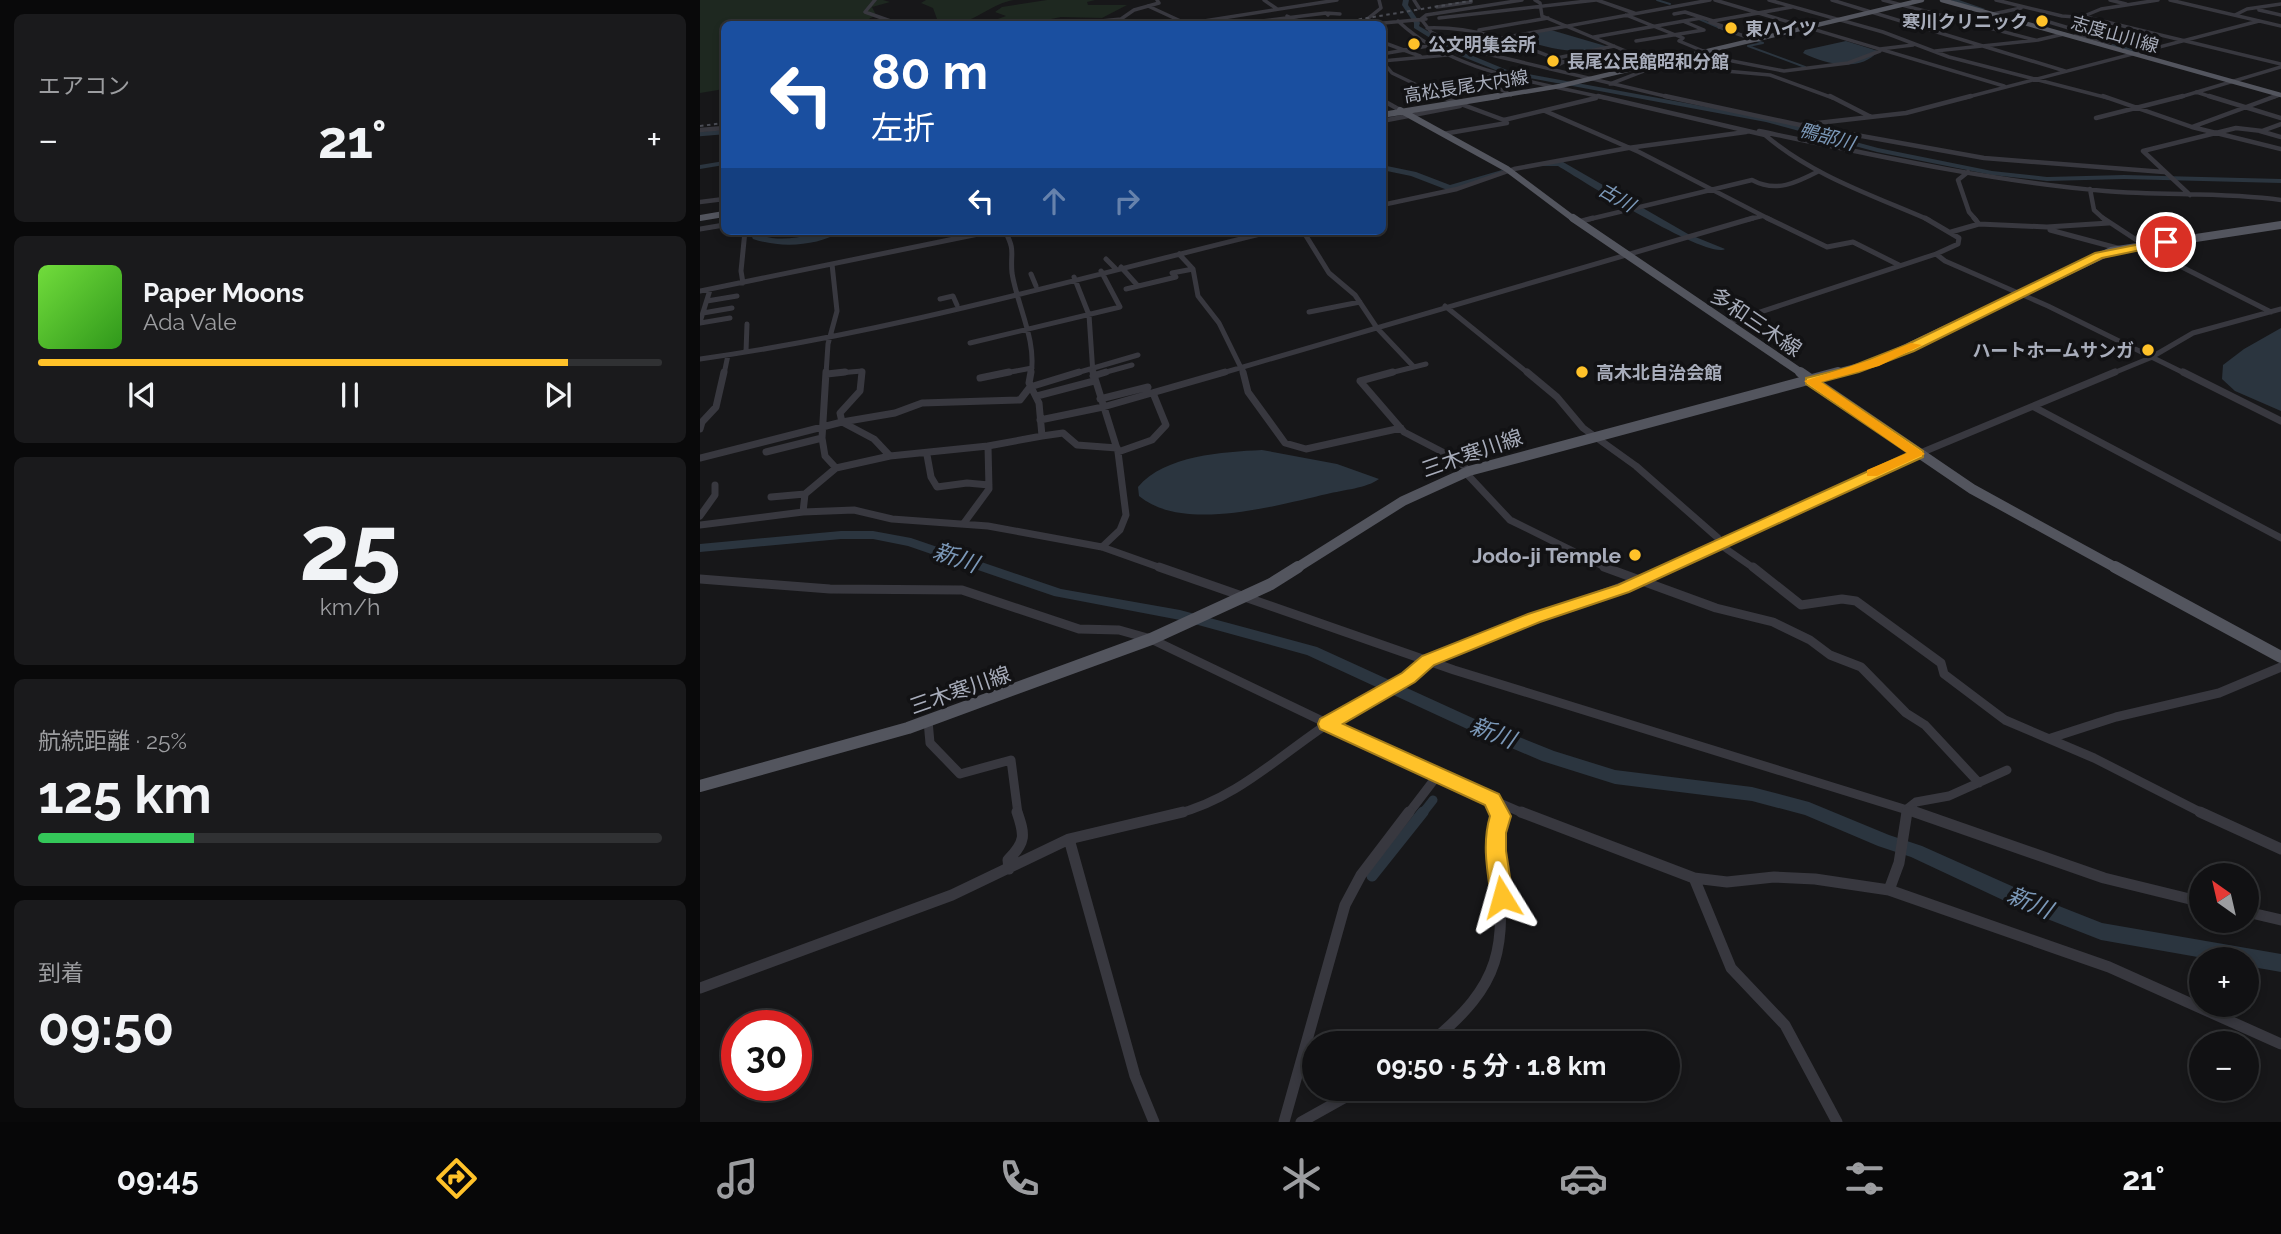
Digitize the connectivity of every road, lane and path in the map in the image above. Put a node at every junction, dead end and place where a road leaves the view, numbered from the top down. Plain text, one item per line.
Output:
1 (875, 0) edge
2 (1157, 0) edge
3 (1264, 0) edge
4 (1337, 0) edge
5 (1379, 0) edge
6 (1414, 0) edge
7 (1522, 0) edge
8 (1535, 0) edge
9 (1596, 0) edge
10 (1712, 0) edge
11 (1769, 0) edge
12 (1789, 0) edge
13 (1832, 0) edge
14 (1883, 0) edge
15 (1915, 0) edge
16 (1922, 0) edge
17 (1942, 0) edge
18 (1996, 0) edge
19 (2110, 0) edge
20 (2158, 0) edge
21 (2170, 0) edge
22 (1471, 2) dead end
23 (1777, 2) junction
24 (1464, 3) junction
25 (1132, 4) dead end
26 (2118, 4) junction
27 (1898, 5) junction
28 (2281, 5) edge
29 (1146, 6) junction
30 (1437, 7) dead end
31 (1475, 7) junction
32 (1795, 7) junction
33 (2024, 7) junction
34 (1289, 8) junction
35 (1419, 8) dead end
36 (1467, 8) junction
37 (1277, 9) junction
38 (1540, 9) junction
39 (2253, 9) junction
40 (1870, 11) junction
41 (1634, 13) junction
42 (1759, 13) junction
43 (1262, 14) dead end
44 (1298, 14) junction
45 (1340, 14) dead end
46 (1674, 14) dead end
47 (1995, 14) junction
48 (1255, 15) junction
49 (1476, 15) junction
50 (1626, 15) junction
51 (1692, 15) junction
52 (2235, 15) junction
53 (2281, 15) edge
54 (1247, 16) dead end
55 (1287, 16) junction
56 (2077, 17) junction
57 (1702, 18) junction
58 (1420, 19) junction
59 (1548, 19) junction
60 (1838, 19) junction
61 (1267, 20) junction
62 (890, 21) edge
63 (1101, 21) edge
64 (1179, 21) edge
65 (1204, 21) edge
66 (1260, 21) edge
67 (1298, 21) edge
68 (1366, 21) edge
69 (1401, 21) junction
70 (1713, 21) junction
71 (2102, 21) junction
72 (2259, 21) junction
73 (1686, 22) junction
74 (2049, 22) dead end
75 (1386, 23) edge
76 (1566, 25) junction
77 (2082, 25) junction
78 (2281, 26) edge
79 (1656, 27) junction
80 (1719, 27) dead end
81 (1427, 28) junction
82 (1802, 28) junction
83 (2069, 28) junction
84 (1477, 31) junction
85 (1732, 32) dead end
86 (2083, 32) junction
87 (2120, 32) junction
88 (1675, 34) junction
89 (2064, 34) junction
90 (1594, 37) junction
91 (1502, 38) junction
92 (2091, 38) junction
93 (1754, 39) junction
94 (2035, 40) junction
95 (2083, 40) junction
96 (1636, 41) dead end
97 (2178, 41) junction
98 (1386, 44) edge
99 (1917, 45) junction
100 (1980, 45) junction
101 (1386, 46) edge
102 (1389, 46) junction
103 (1429, 46) junction
104 (1614, 46) junction
105 (1399, 50) junction
106 (1878, 50) junction
107 (1704, 51) junction
108 (1934, 51) junction
109 (1386, 53) edge
110 (2132, 53) junction
111 (1635, 54) junction
112 (1447, 55) junction
113 (1430, 58) junction
114 (1554, 59) junction
115 (1386, 61) edge
116 (1564, 62) junction
117 (1656, 64) junction
118 (1386, 66) edge
119 (2281, 66) edge
120 (1550, 69) junction
121 (2065, 71) junction
122 (1497, 74) junction
123 (1588, 79) junction
124 (2040, 79) junction
125 (2232, 82) junction
126 (1609, 84) junction
127 (1556, 86) junction
128 (2006, 87) junction
129 (2196, 92) junction
130 (1510, 95) junction
131 (2280, 95) edge
132 (1599, 97) junction
133 (1386, 102) edge
134 (1457, 104) junction
135 (1895, 106) dead end
136 (2250, 106) junction
137 (2136, 108) junction
138 (1545, 111) junction
139 (1912, 111) junction
140 (1404, 112) junction
141 (1386, 114) edge
142 (1874, 118) junction
143 (2096, 118) dead end
144 (2281, 118) edge
145 (1386, 119) edge
146 (1504, 120) junction
147 (2281, 124) edge
148 (1800, 125) junction
149 (2192, 127) junction
150 (721, 128) edge
151 (700, 131) edge
152 (1754, 131) junction
153 (2259, 131) junction
154 (2216, 133) junction
155 (1443, 134) junction
156 (2281, 139) edge
157 (2271, 146) junction
158 (1628, 148) junction
159 (2281, 149) edge
160 (1509, 171) junction
161 (1819, 171) junction
162 (1968, 172) junction
163 (2165, 173) junction
164 (2090, 189) junction
165 (1714, 190) junction
166 (2190, 195) junction
167 (721, 199) edge
168 (2281, 200) edge
169 (700, 202) edge
170 (1386, 204) edge
171 (721, 216) edge
172 (1762, 216) junction
173 (700, 220) edge
174 (1578, 222) junction
175 (2109, 223) junction
176 (1979, 224) junction
177 (2281, 225) edge
178 (721, 226) edge
179 (2044, 227) junction
180 (700, 229) edge
181 (1951, 232) junction
182 (745, 235) edge
183 (973, 235) edge
184 (1007, 235) edge
185 (1251, 235) edge
186 (1306, 235) edge
187 (2143, 245) junction
188 (2121, 249) junction
189 (1623, 253) junction
190 (1178, 254) junction
191 (1936, 254) junction
192 (1105, 259) dead end
193 (832, 264) junction
194 (1899, 265) junction
195 (1118, 267) junction
196 (1193, 269) junction
197 (1101, 271) junction
198 (1031, 274) dead end
199 (1074, 277) junction
200 (743, 283) junction
201 (1036, 286) junction
202 (1138, 286) junction
203 (1126, 289) dead end
204 (710, 290) junction
205 (700, 291) edge
206 (1015, 291) junction
207 (2021, 294) junction
208 (737, 296) dead end
209 (940, 299) dead end
210 (706, 301) junction
211 (1360, 302) junction
212 (957, 305) junction
213 (1445, 306) junction
214 (732, 308) dead end
215 (2281, 309) edge
216 (1309, 312) dead end
217 (2271, 312) junction
218 (703, 313) junction
219 (1089, 315) junction
220 (730, 318) dead end
221 (700, 323) edge
222 (1727, 323) junction
223 (747, 324) dead end
224 (1377, 328) junction
225 (1027, 330) junction
226 (831, 335) junction
227 (970, 343) dead end
228 (746, 352) junction
229 (728, 355) junction
230 (1138, 355) dead end
231 (2150, 358) junction
232 (700, 359) edge
233 (1426, 364) dead end
234 (1132, 365) dead end
235 (1413, 366) junction
236 (1240, 367) junction
237 (1032, 368) junction
238 (827, 374) junction
239 (1093, 375) junction
240 (980, 378) dead end
241 (1811, 381) junction
242 (1030, 387) junction
243 (1150, 390) junction
244 (1037, 396) junction
245 (1101, 403) junction
246 (2034, 407) junction
247 (1040, 420) junction
248 (2281, 421) edge
249 (842, 422) junction
250 (822, 427) junction
251 (1401, 428) junction
252 (700, 429) edge
253 (1042, 436) junction
254 (1597, 436) junction
255 (822, 438) junction
256 (988, 446) junction
257 (1118, 450) junction
258 (766, 452) dead end
259 (1918, 454) junction
260 (927, 455) junction
261 (890, 456) junction
262 (700, 458) edge
263 (836, 468) junction
264 (1467, 472) junction
265 (715, 485) dead end
266 (989, 485) junction
267 (805, 494) junction
268 (771, 497) dead end
269 (803, 512) junction
270 (700, 516) edge
271 (964, 523) junction
272 (700, 525) edge
273 (2281, 538) edge
274 (1719, 544) junction
275 (1102, 547) junction
276 (700, 579) edge
277 (1644, 580) junction
278 (1241, 600) junction
279 (1151, 639) junction
280 (2281, 657) edge
281 (1428, 661) junction
282 (2281, 667) edge
283 (928, 721) junction
284 (1327, 724) junction
285 (2050, 738) junction
286 (2007, 770) dead end
287 (1437, 776) junction
288 (1979, 783) junction
289 (700, 786) edge
290 (1492, 800) junction
291 (1907, 809) junction
292 (1069, 839) junction
293 (2281, 849) edge
294 (1009, 869) junction
295 (1694, 877) junction
296 (1889, 890) junction
297 (2189, 899) edge
298 (2259, 914) edge
299 (2281, 919) edge
300 (700, 988) edge
301 (1443, 1031) edge
302 (2281, 1044) edge
303 (1339, 1101) edge
304 (1154, 1122) edge
305 (1284, 1122) edge
306 (1301, 1122) edge
307 (1837, 1122) edge

1 - 62 street
2 - 29 street
3 - 37 street
4 - 34 street
5 - 68 street
6 - 35 street
7 - 31 street
8 - 38 street
9 - 38 street
9 - 41 street
10 - 41 street
10 - 42 street
11 - 23 street
12 - 23 street
13 - 40 street
14 - 27 street
15 - 27 main road, 高松長尾大内線
16 - 27 main road, 高松長尾大内線
17 - 47 main road, 志度山川線
18 - 33 street
19 - 26 street
20 - 26 street
21 - 52 street
22 - 24 street
23 - 32 street
24 - 30 street
24 - 31 street
25 - 29 street
26 - 56 street
27 - 40 main road, 高松長尾大内線
27 - 94 street
28 - 39 street
29 - 63 street
29 - 64 street
31 - 36 street
32 - 42 street
32 - 60 street
33 - 47 street
33 - 56 street
34 - 37 street
34 - 44 street
36 - 49 street
36 - 58 street
37 - 65 street
38 - 49 street
38 - 59 street
39 - 52 street
39 - 53 street
40 - 60 main road, 高松長尾大内線
40 - 100 street
41 - 50 street
42 - 70 street
42 - 82 street
43 - 48 street
44 - 45 street
44 - 55 street
46 - 51 street
47 - 89 main road, 志度山川線
48 - 54 street
48 - 61 street
49 - 58 street
50 - 76 street
50 - 79 street
51 - 57 street
51 - 73 street
52 - 72 street
55 - 61 street
55 - 67 street
56 - 71 street
56 - 77 street
57 - 70 street
57 - 73 street
58 - 69 street
58 - 81 street
59 - 76 street
59 - 84 street
60 - 82 main road, 高松長尾大内線
60 - 99 street
61 - 66 street
69 - 75 street
69 - 103 street
70 - 80 street
71 - 77 street
71 - 97 street
72 - 78 street
72 - 97 street
73 - 79 street
73 - 88 street
74 - 83 street
76 - 90 street
76 - 91 street
77 - 83 street
79 - 88 street
79 - 90 street
81 - 84 street
81 - 120 street
82 - 93 main road, 高松長尾大内線
82 - 106 street
83 - 86 street
84 - 91 street
85 - 93 street
86 - 87 street
86 - 92 street
87 - 92 street
87 - 92 street
88 - 96 street
88 - 107 street
89 - 94 street
89 - 95 main road, 志度山川線
90 - 104 street
91 - 114 street
92 - 95 street
93 - 107 main road, 高松長尾大内線
94 - 100 street
95 - 110 main road, 志度山川線
97 - 110 street
97 - 119 street
98 - 102 street
99 - 106 street
99 - 108 street
100 - 108 street
100 - 121 street
101 - 102 street
102 - 105 street
103 - 105 street
103 - 112 street
104 - 111 street
104 - 114 street
105 - 109 street
105 - 113 street
106 - 107 street
106 - 128 street
107 - 117 main road, 高松長尾大内線
108 - 124 street
110 - 121 street
110 - 125 main road, 志度山川線
111 - 116 street
111 - 117 street
112 - 113 street
112 - 122 street
113 - 115 street
114 - 116 street
116 - 120 street
117 - 123 main road, 高松長尾大内線
117 - 126 street
117 - 142 street
118 - 134 street
119 - 125 street
120 - 123 street
121 - 124 street
122 - 127 street
122 - 130 street
123 - 126 street
123 - 127 main road, 高松長尾大内線
124 - 128 street
124 - 137 street
125 - 129 street
125 - 131 main road, 志度山川線
126 - 148 street
127 - 130 main road, 高松長尾大内線
127 - 132 street
128 - 139 street
129 - 136 street
129 - 137 street
130 - 134 main road, 高松長尾大内線
131 - 136 street
132 - 138 street
132 - 152 street
133 - 140 street
134 - 140 main road, 高松長尾大内線
134 - 140 street
134 - 146 street
135 - 139 street
136 - 144 street
136 - 149 street
137 - 143 street
137 - 149 street
138 - 146 street
138 - 158 street
139 - 142 street
140 - 141 main road, 高松長尾大内線
140 - 145 street
140 - 155 main road, 多和三木線
142 - 148 street
146 - 155 street
147 - 153 street
148 - 163 street
149 - 154 street
150 - 151 street
152 - 158 street
152 - 161 street
152 - 162 street
153 - 154 street
153 - 156 street
154 - 157 street
154 - 163 street
155 - 160 main road, 多和三木線
156 - 157 street
157 - 159 street
158 - 160 street
158 - 165 street
160 - 170 street
160 - 174 main road, 多和三木線
161 - 165 street
161 - 181 street
162 - 164 street
162 - 176 street
163 - 166 street
164 - 166 street
164 - 175 street
165 - 172 street
165 - 174 street
166 - 168 street
167 - 169 street
171 - 173 main road
172 - 189 street
172 - 194 street
174 - 189 main road, 多和三木線
175 - 179 street
175 - 187 street
176 - 179 street
176 - 181 street
177 - 187 main road, 三木寒川線
178 - 180 street
179 - 188 street
181 - 191 street
182 - 200 street
183 - 193 street
184 - 206 street
185 - 190 street
186 - 211 street
187 - 188 main road, 三木寒川線
187 - 217 street
188 - 207 main road, 三木寒川線
189 - 213 street
189 - 222 main road, 多和三木線
190 - 195 street
190 - 196 street
191 - 194 street
191 - 207 street
192 - 195 street
193 - 200 street
193 - 226 street
194 - 222 street
195 - 197 street
195 - 202 street
196 - 202 street
196 - 236 street
197 - 199 street
197 - 219 street
198 - 201 street
199 - 201 street
199 - 219 street
200 - 204 street
201 - 206 street
202 - 203 street
204 - 205 street
204 - 210 street
206 - 212 street
206 - 225 street
207 - 231 street
207 - 241 main road, 三木寒川線
208 - 210 street
209 - 212 street
210 - 218 street
211 - 216 street
211 - 224 street
212 - 226 street
213 - 224 street
213 - 254 street
214 - 218 street
215 - 217 street
217 - 231 street
218 - 221 street
219 - 225 street
219 - 239 street
220 - 221 street
222 - 241 main road, 多和三木線
223 - 228 street
224 - 235 street
224 - 236 street
225 - 227 street
225 - 237 street
226 - 228 street
226 - 238 street
228 - 229 street
229 - 232 street
229 - 252 street
230 - 239 street
231 - 246 street
231 - 248 street
233 - 235 street
234 - 239 street
235 - 251 street
236 - 243 street
236 - 251 street
237 - 240 street
237 - 242 street
238 - 249 street
238 - 250 street
239 - 242 street
239 - 244 street
239 - 245 street
241 - 254 main road, 三木寒川線
241 - 259 main road, 多和三木線
242 - 244 street
242 - 249 street
243 - 245 street
243 - 257 street
244 - 247 street
245 - 247 street
245 - 257 street
246 - 259 street
246 - 273 street
247 - 253 street
249 - 250 street
249 - 261 street
250 - 255 street
250 - 262 street
251 - 264 street
253 - 256 street
253 - 257 street
254 - 264 main road, 三木寒川線
254 - 274 street
255 - 258 street
255 - 263 street
256 - 260 street
256 - 266 street
257 - 275 street
259 - 274 street
259 - 280 main road, 多和三木線
260 - 261 street
260 - 266 street
261 - 263 street
263 - 267 street
264 - 277 street
264 - 278 main road, 三木寒川線
265 - 270 street
266 - 271 street
267 - 268 street
267 - 269 street
269 - 271 street
269 - 272 street
271 - 275 street
274 - 277 street
274 - 285 street
275 - 278 street
276 - 279 street
277 - 281 street
277 - 288 street
278 - 279 main road, 三木寒川線
278 - 281 street
279 - 283 main road, 三木寒川線
279 - 284 street
281 - 284 street
281 - 291 street
282 - 285 street
283 - 289 main road, 三木寒川線
283 - 294 street
284 - 287 street
284 - 292 street
285 - 293 street
286 - 288 street
287 - 290 street
287 - 305 street
288 - 291 street
290 - 295 street
290 - 301 street
291 - 296 street
291 - 297 street
292 - 294 street
292 - 304 street
294 - 300 street
295 - 296 street
295 - 307 street
296 - 302 street
298 - 299 street
303 - 306 street

